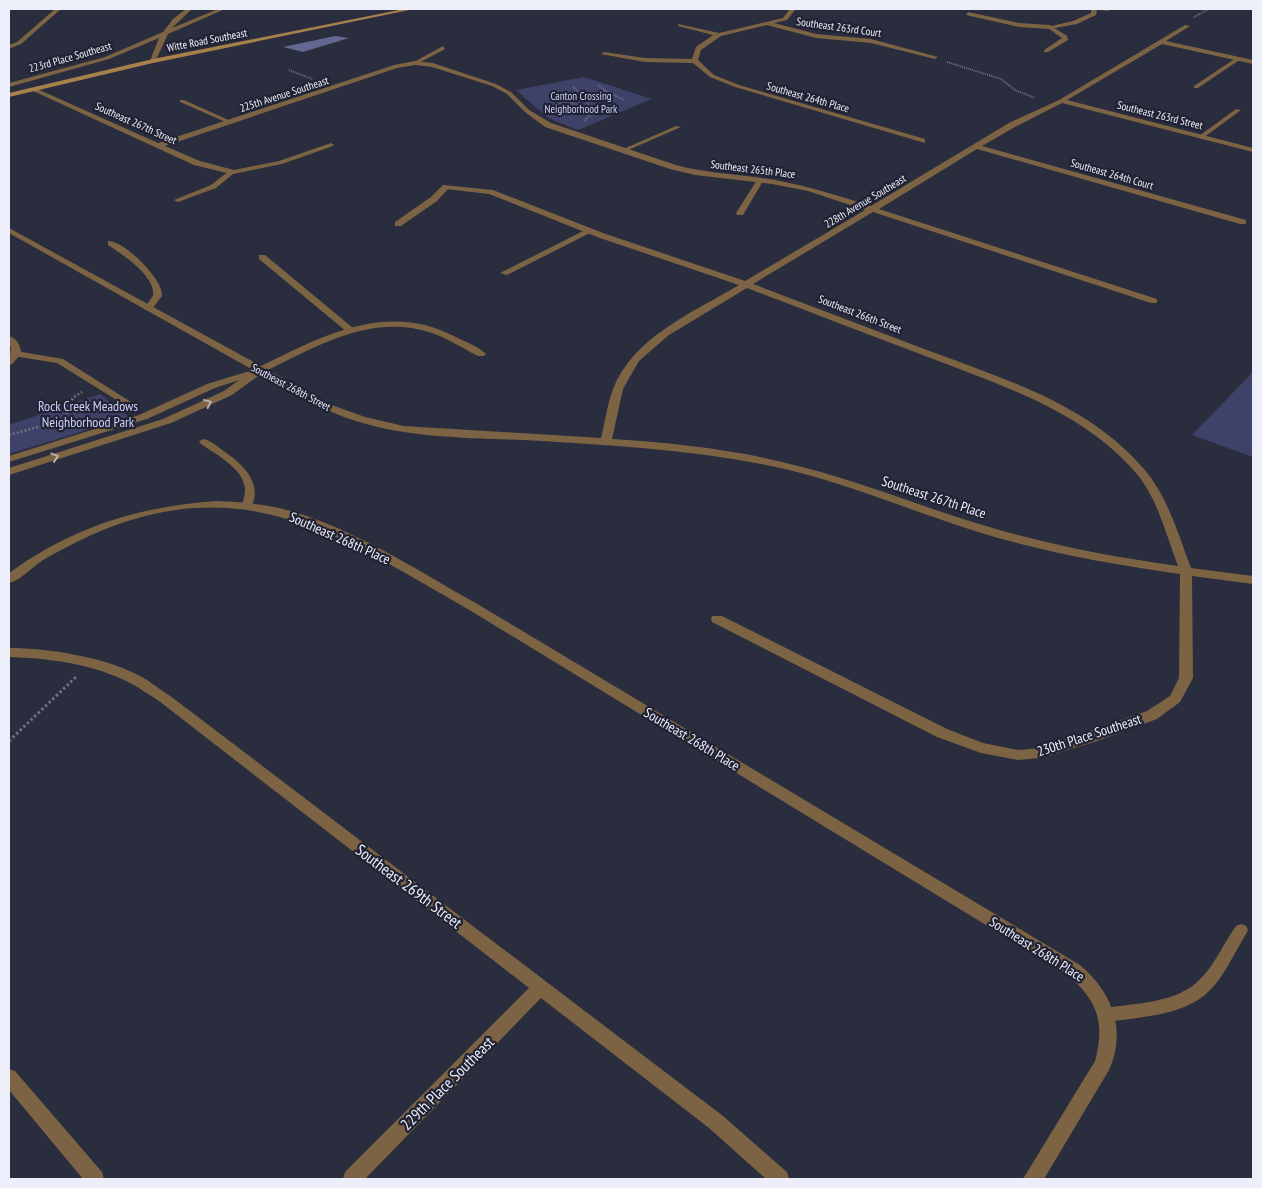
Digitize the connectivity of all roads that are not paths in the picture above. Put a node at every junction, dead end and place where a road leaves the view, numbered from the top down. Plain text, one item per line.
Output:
1 (58, 9) edge
2 (189, 9) edge
3 (222, 9) edge
4 (411, 9) edge
5 (793, 9) edge
6 (1094, 9) edge
7 (1108, 9) edge
8 (968, 14) dead end
9 (769, 24) junction
10 (680, 25) dead end
11 (1050, 26) junction
12 (1187, 26) dead end
13 (163, 34) junction
14 (719, 35) junction
15 (1162, 42) junction
16 (9, 47) edge
17 (443, 48) dead end
18 (1046, 50) dead end
19 (604, 54) dead end
20 (935, 57) road end
21 (1238, 59) junction
22 (153, 61) junction
23 (695, 61) junction
24 (1253, 62) edge
25 (415, 63) junction
26 (9, 85) edge
27 (1196, 87) dead end
28 (33, 89) junction
29 (9, 95) edge
30 (182, 101) dead end
31 (1059, 102) junction
32 (1238, 110) dead end
33 (230, 122) junction
34 (678, 127) dead end
35 (1201, 137) junction
36 (922, 141) dead end
37 (159, 145) junction
38 (330, 145) dead end
39 (976, 146) junction
40 (624, 150) junction
41 (1253, 150) edge
42 (232, 172) junction
43 (759, 181) junction
44 (446, 186) joint
45 (178, 200) dead end
46 (872, 210) junction
47 (740, 213) dead end
48 (1243, 222) dead end
49 (398, 224) dead end
50 (9, 230) edge
51 (590, 231) junction
52 (111, 243) dead end
53 (262, 257) dead end
54 (504, 273) dead end
55 (744, 284) junction
56 (1154, 301) dead end
57 (148, 308) junction
58 (350, 330) junction
59 (9, 339) edge
60 (16, 354) junction
61 (481, 354) dead end
62 (9, 362) edge
63 (259, 370) junction
64 (126, 402) dead end
65 (606, 441) junction
66 (204, 442) dead end
67 (9, 459) edge
68 (9, 472) edge
69 (247, 506) junction
70 (1186, 571) junction
71 (9, 579) edge
72 (1253, 580) edge
73 (717, 619) dead end
74 (9, 652) edge
75 (1241, 930) dead end
76 (541, 987) junction
77 (1106, 1015) junction
78 (9, 1077) edge
79 (95, 1179) edge
80 (352, 1179) edge
81 (780, 1179) edge
82 (1033, 1179) edge

1 - 16 street
2 - 13 street
3 - 13 street, 223rd Place Southeast
4 - 22 street, Witte Road Southeast
5 - 9 street
6 - 7 lane
6 - 11 street
8 - 11 lane
9 - 14 street
9 - 20 street, Southeast 263rd Court
10 - 14 street
11 - 18 lane
12 - 15 street, 228th Avenue Southeast
13 - 22 street
13 - 26 street, 223rd Place Southeast
14 - 23 street
15 - 21 street
15 - 31 street, 228th Avenue Southeast
17 - 25 lane
19 - 23 street
21 - 24 street
21 - 27 lane
22 - 28 street, Witte Road Southeast
23 - 36 street, Southeast 264th Place
25 - 33 street, 225th Avenue Southeast
25 - 40 street, Southeast 265th Place
28 - 29 street, Witte Road Southeast
28 - 37 street, Southeast 267th Street
30 - 33 lane
31 - 35 street, Southeast 263rd Street
31 - 39 street, 228th Avenue Southeast
32 - 35 lane
33 - 37 street, 225th Avenue Southeast
34 - 40 lane
35 - 41 street, Southeast 263rd Street
37 - 42 street, Southeast 267th Street
38 - 42 lane
39 - 46 street, 228th Avenue Southeast
39 - 48 street, Southeast 264th Court
40 - 43 street, Southeast 265th Place
42 - 45 lane
43 - 46 street, Southeast 265th Place
43 - 47 lane
44 - 49 lane
44 - 51 street, Southeast 266th Street
46 - 55 street, 228th Avenue Southeast
46 - 56 street, Southeast 265th Place
50 - 57 street, Southeast 268th Street
51 - 54 lane
51 - 55 street, Southeast 266th Street
52 - 57 lane
53 - 58 lane
55 - 65 street, 228th Avenue Southeast
55 - 70 street, Southeast 266th Street
57 - 63 street, Southeast 268th Street
58 - 61 street
58 - 63 street
59 - 60 street
60 - 62 street
60 - 64 lane
63 - 65 street, Southeast 268th Street
63 - 67 street
68 -> 63 street
65 - 70 street, Southeast 267th Place
66 - 69 lane
69 - 71 street, Southeast 268th Place
69 - 77 street, Southeast 268th Place
70 - 72 street, Southeast 267th Place
70 - 73 street, 230th Place Southeast
74 - 76 street, Southeast 269th Street
75 - 77 lane
76 - 80 street, 229th Place Southeast
76 - 81 street, Southeast 269th Street
77 - 82 street
78 - 79 street

